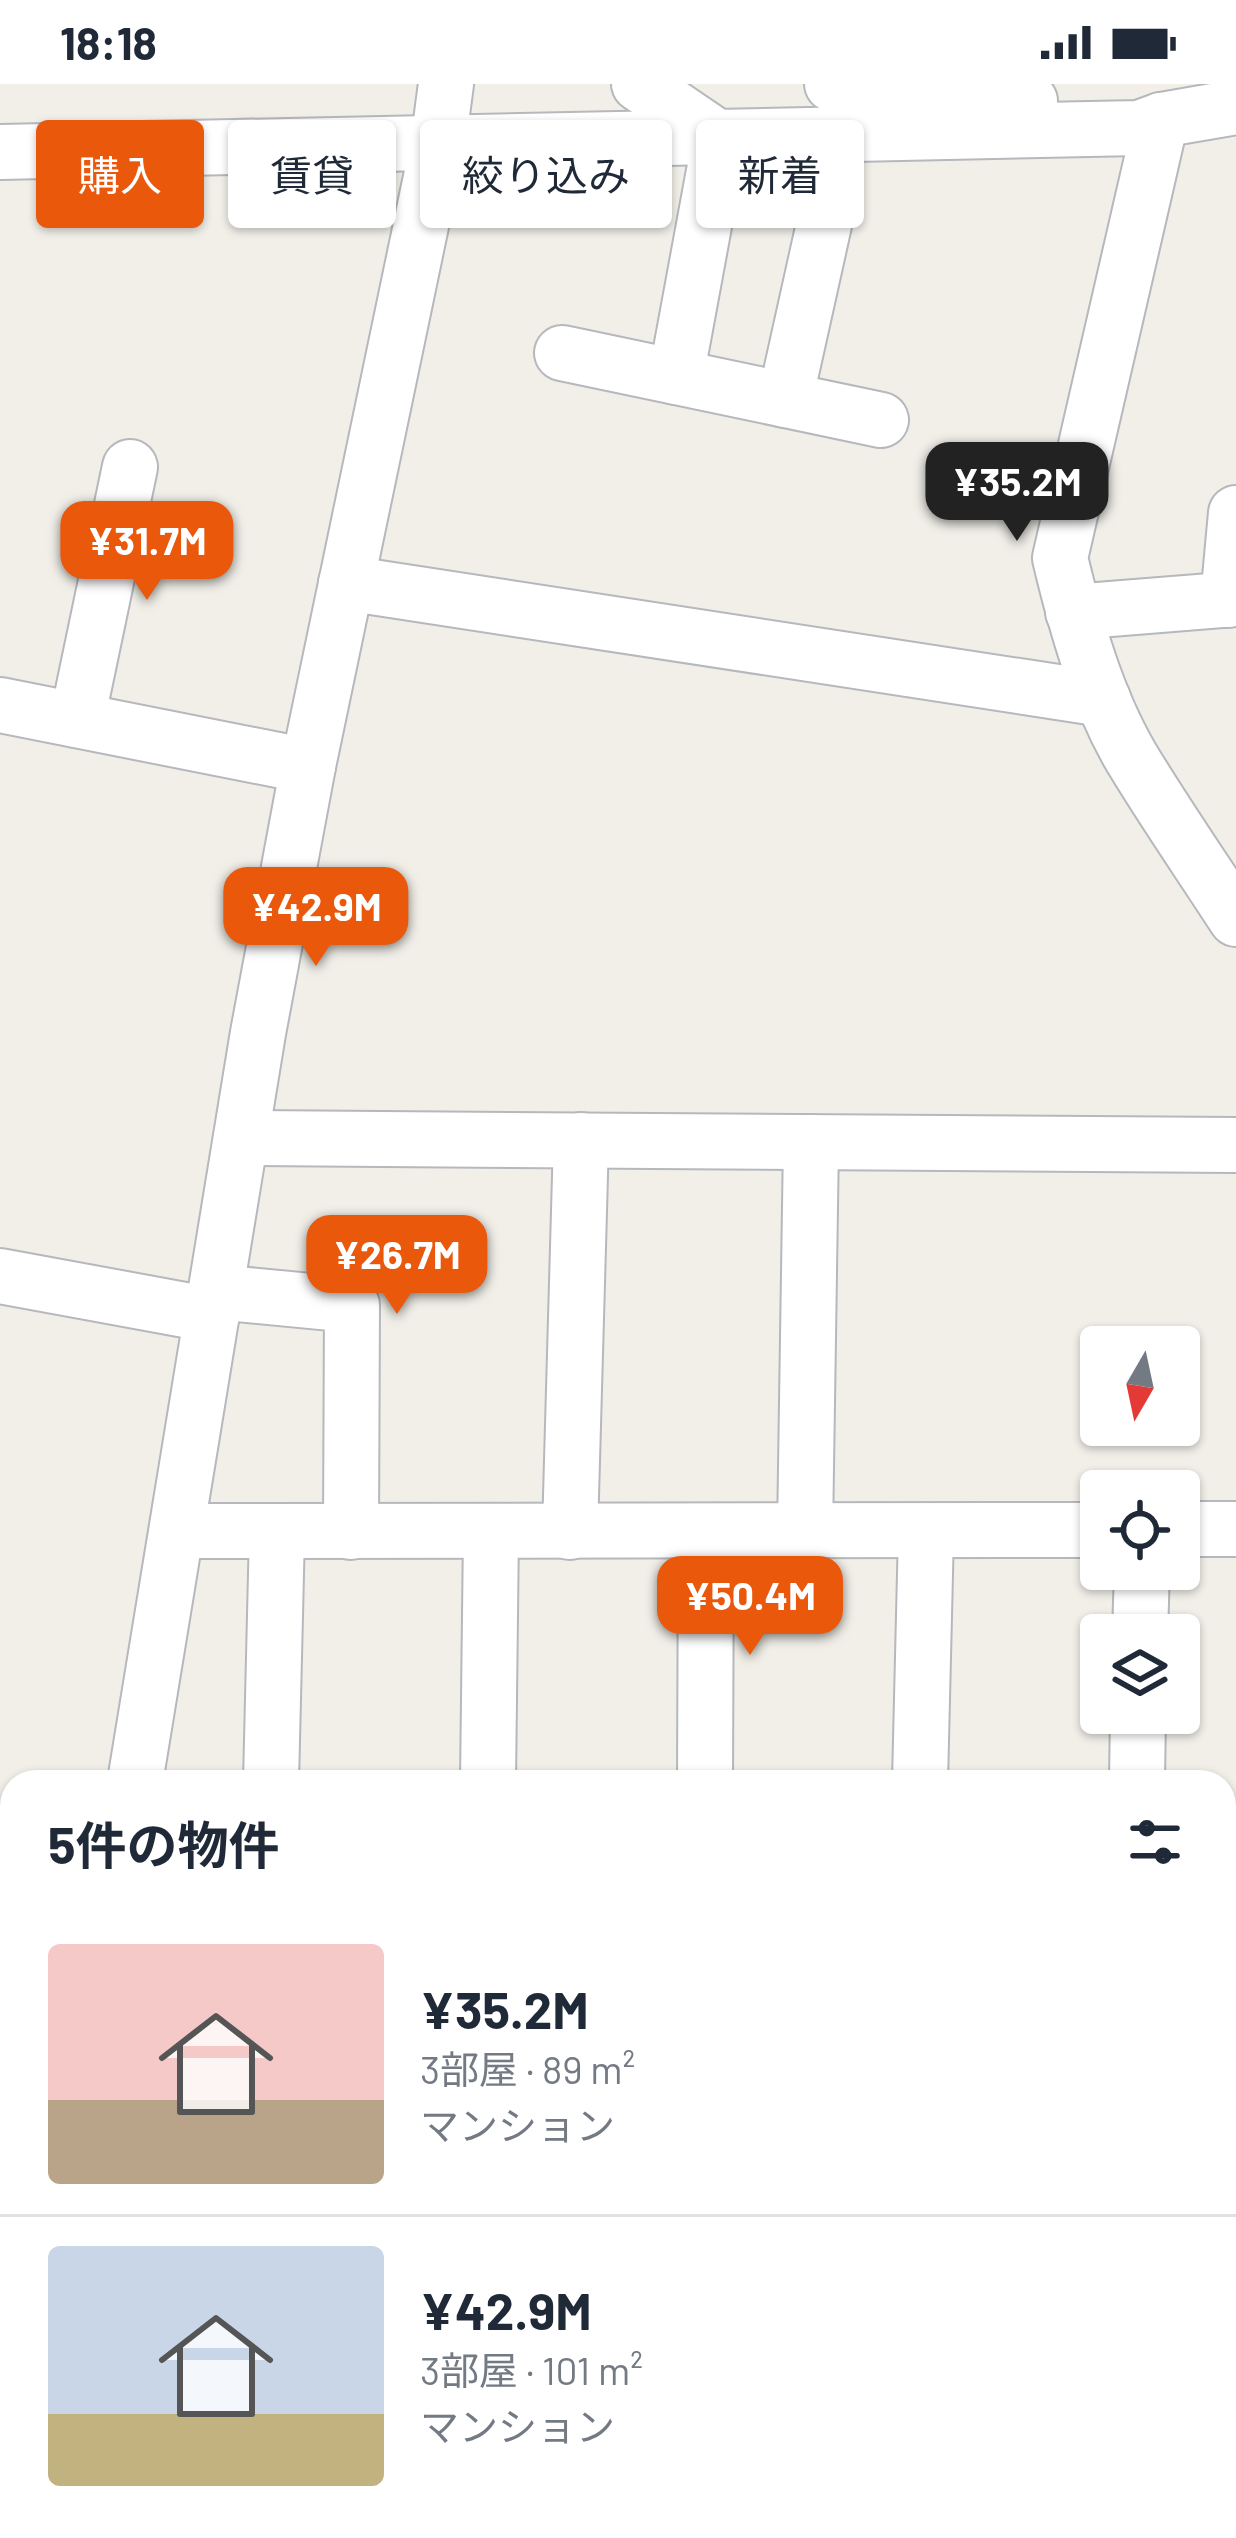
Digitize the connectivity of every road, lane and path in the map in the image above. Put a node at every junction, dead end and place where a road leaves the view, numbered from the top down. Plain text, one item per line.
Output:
1 (446, 84) edge
2 (832, 84) edge
3 (668, 91) edge
4 (1236, 107) edge
5 (1146, 111) edge
6 (441, 120) edge
7 (699, 120) edge
8 (864, 130) edge
9 (420, 144) edge
10 (0, 152) edge
11 (420, 226) edge
12 (704, 228) edge
13 (823, 228) edge
14 (562, 353) dead end
15 (676, 377) junction
16 (785, 400) junction
17 (881, 420) dead end
18 (130, 467) dead end
19 (1236, 513) edge
20 (346, 583) junction
21 (1232, 599) edge
22 (1072, 612) junction
23 (1103, 699) junction
24 (0, 706) edge
25 (76, 721) junction
26 (308, 766) junction
27 (1236, 920) edge
28 (241, 1138) junction
29 (581, 1140) junction
30 (811, 1142) junction
31 (1236, 1145) edge
32 (0, 1276) edge
33 (214, 1304) junction
34 (1236, 1528) edge
35 (1200, 1529) edge
36 (1080, 1530) edge
37 (178, 1531) junction
38 (277, 1532) junction
39 (351, 1532) junction
40 (491, 1532) junction
41 (570, 1532) junction
42 (926, 1532) junction
43 (706, 1533) junction
44 (805, 1533) junction
45 (1138, 1734) edge
46 (137, 1770) edge
47 (271, 1770) edge
48 (488, 1770) edge
49 (704, 1770) edge
50 (920, 1770) edge
51 (1137, 1770) edge

1 - 6 street
2 - 5 street
3 - 7 street
4 - 5 street
5 - 8 street
5 - 22 street
9 - 10 street
11 - 20 street
12 - 15 street
13 - 16 street
14 - 15 street
15 - 16 street
16 - 17 street
18 - 25 street
19 - 21 street
20 - 23 street
20 - 26 street
21 - 22 street
22 - 23 street
23 - 27 street
24 - 25 street
25 - 26 street
26 - 28 street
28 - 29 street
28 - 33 street
29 - 30 street
29 - 41 street
30 - 31 street
30 - 44 street
32 - 33 street
33 - 37 street
33 - 39 street
34 - 35 street
36 - 42 street
37 - 38 street
37 - 46 street
38 - 39 street
38 - 47 street
39 - 40 street
40 - 41 street
40 - 48 street
41 - 43 street
42 - 44 street
42 - 50 street
43 - 44 street
43 - 49 street
45 - 51 street

